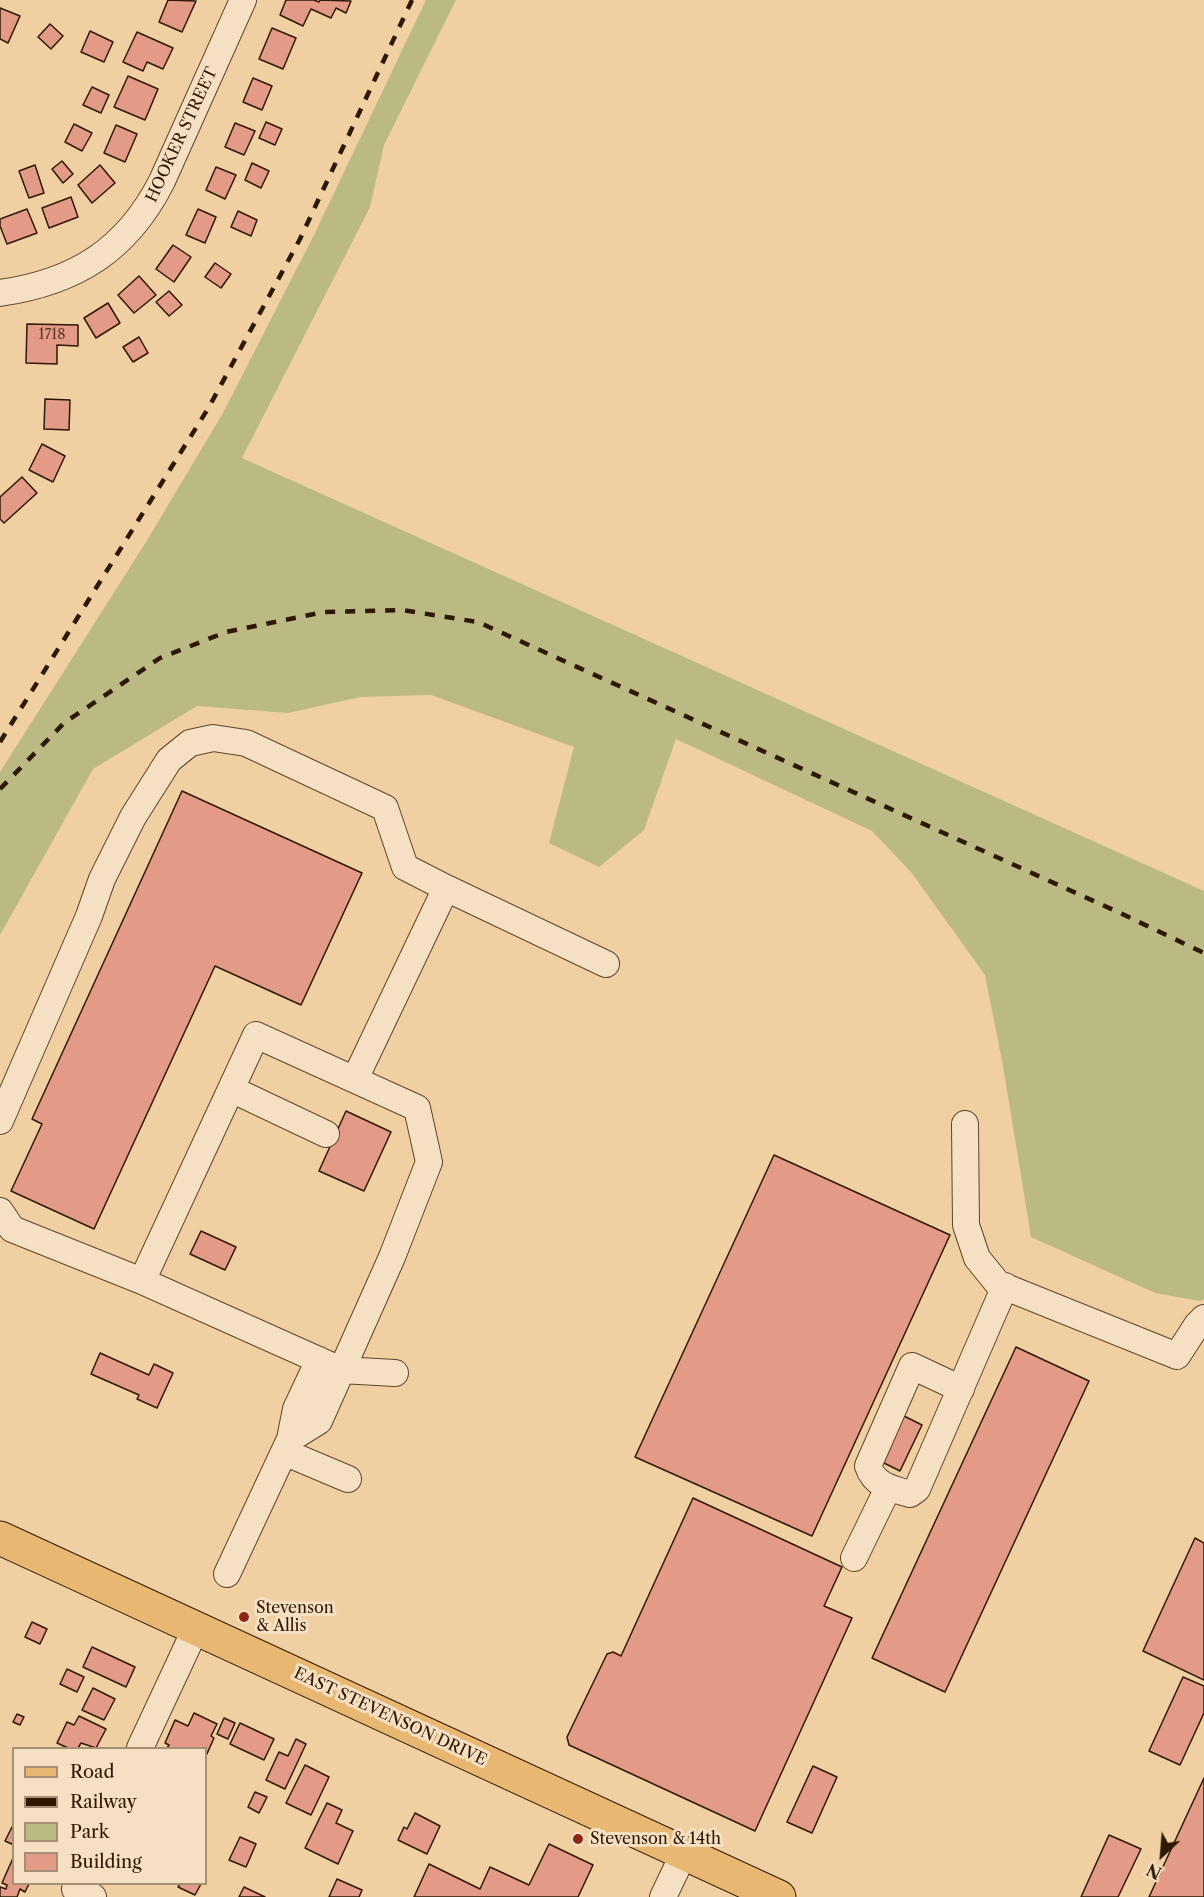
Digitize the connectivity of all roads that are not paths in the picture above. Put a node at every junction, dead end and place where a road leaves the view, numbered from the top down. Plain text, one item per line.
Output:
1 (243, 0) edge
2 (0, 292) edge
3 (446, 888) junction
4 (606, 964) dead end
5 (355, 1079) junction
6 (231, 1089) junction
7 (0, 1121) edge
8 (965, 1124) dead end
9 (326, 1134) dead end
10 (0, 1211) edge
11 (142, 1281) junction
12 (1005, 1286) junction
13 (1204, 1318) edge
14 (330, 1365) junction
15 (395, 1373) dead end
16 (961, 1389) junction
17 (287, 1445) junction
18 (348, 1479) dead end
19 (888, 1488) junction
20 (0, 1538) edge
21 (854, 1558) dead end
22 (227, 1575) dead end
23 (196, 1628) junction
24 (142, 1747) edge
25 (684, 1853) junction
26 (663, 1897) edge
27 (779, 1897) edge

1 - 2 street, HOOKER STREET
3 - 4 street
3 - 5 street
3 - 7 street
5 - 6 street
5 - 14 street
6 - 9 street
6 - 11 street
8 - 12 street
10 - 11 street
11 - 14 street
12 - 13 street
12 - 16 street
14 - 15 street
14 - 17 street
16 - 19 street
16 - 19 street
17 - 18 street
17 - 22 street
19 - 21 street
20 - 23 main road, EAST STEVENSON DRIVE
23 - 24 street
23 - 25 main road, EAST STEVENSON DRIVE
25 - 26 street
25 - 27 main road, EAST STEVENSON DRIVE

